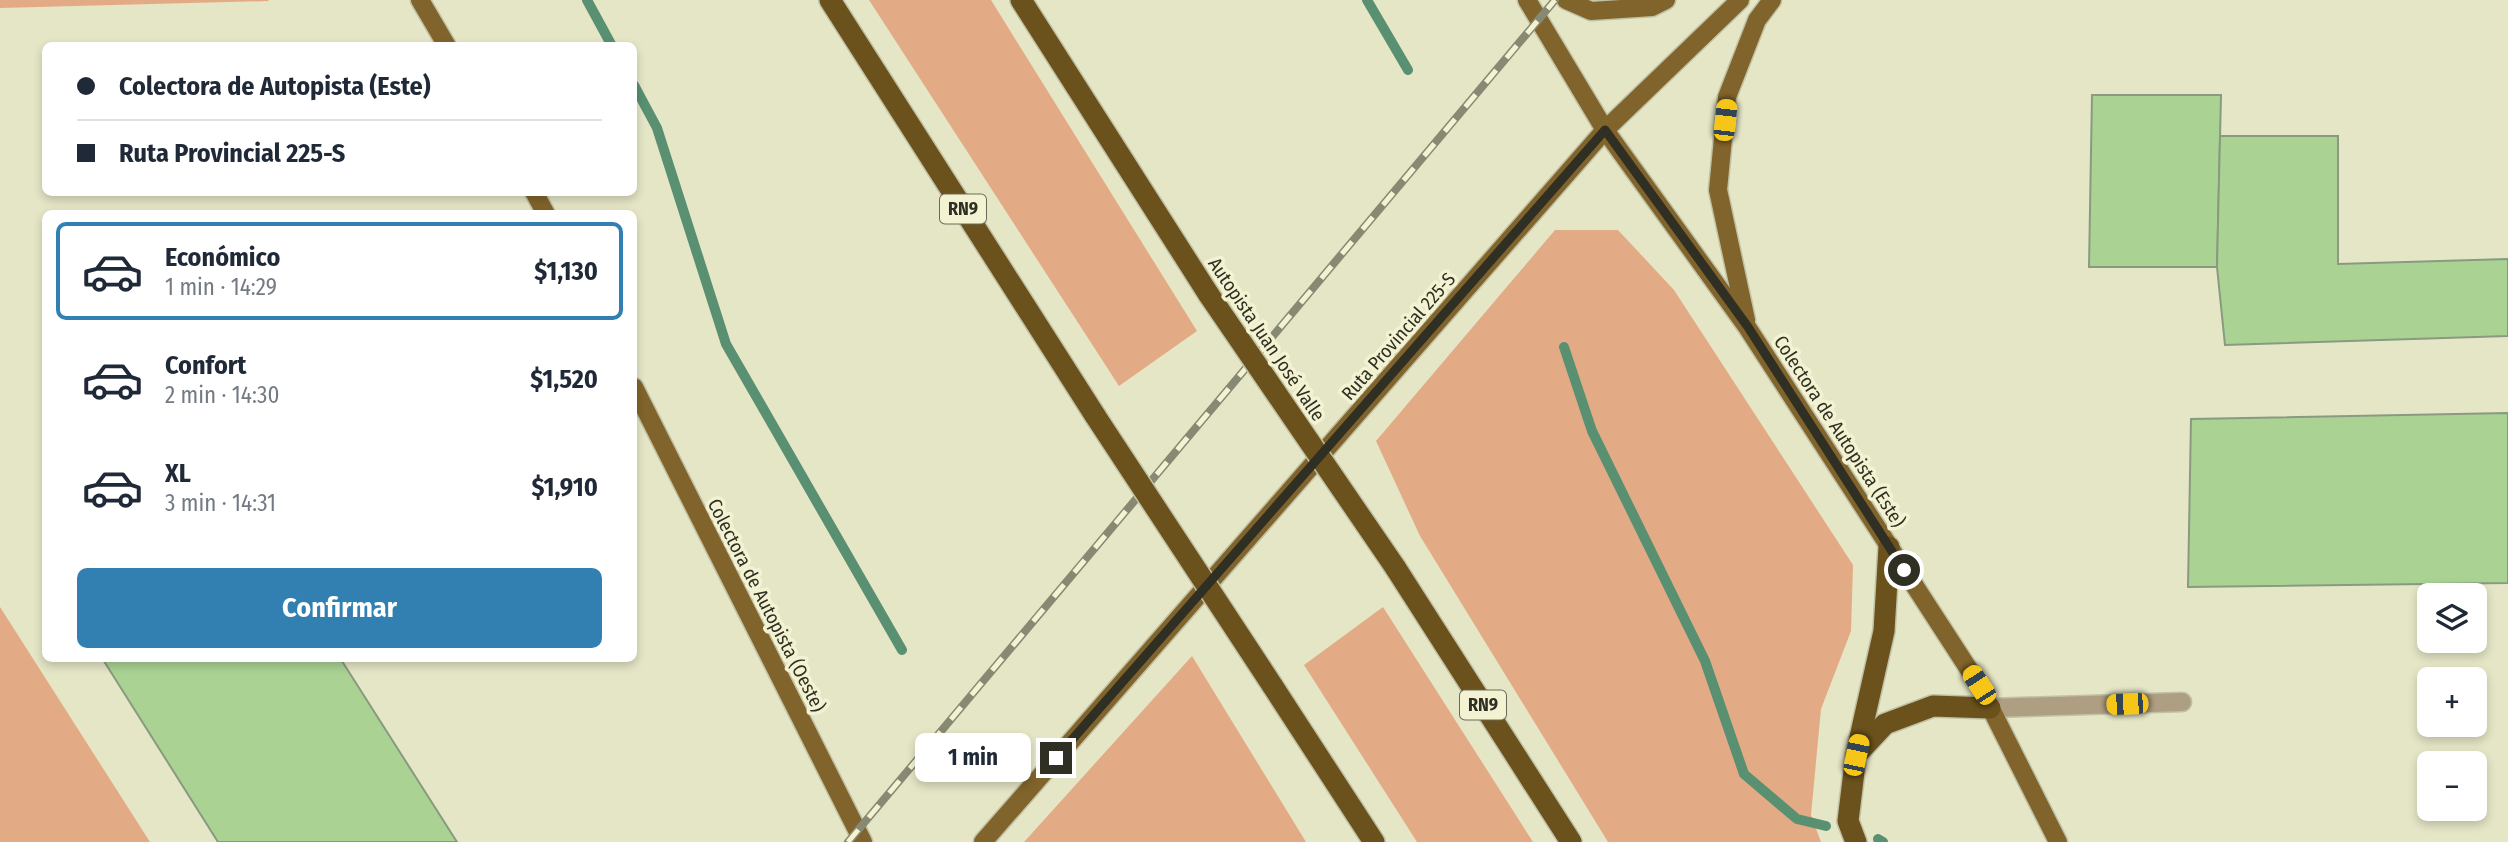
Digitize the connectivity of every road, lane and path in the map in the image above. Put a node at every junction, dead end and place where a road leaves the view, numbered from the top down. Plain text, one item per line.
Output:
1 (420, 0) edge
2 (830, 0) edge
3 (1021, 0) edge
4 (1527, 0) edge
5 (1566, 0) edge
6 (1666, 0) edge
7 (1740, 0) edge
8 (1772, 0) edge
9 (445, 42) edge
10 (1605, 130) junction
11 (1748, 327) junction
12 (637, 393) edge
13 (1889, 547) junction
14 (2182, 702) dead end
15 (1990, 708) junction
16 (1319, 755) junction
17 (1856, 755) junction
18 (863, 842) edge
19 (983, 842) edge
20 (1359, 842) edge
21 (1374, 842) edge
22 (1572, 842) edge
23 (1856, 842) edge
24 (2057, 842) edge

1 - 9 main road
2 - 16 highway, RN9, bridge
3 - 22 highway, Autopista Juan José Valle / RN9, bridge
4 - 10 main road
5 - 6 main road
7 - 10 main road, Ruta Provincial 225-S
8 - 11 main road
10 - 11 main road, Colectora de Autopista (Este)
10 - 19 main road, Ruta Provincial 225-S
11 - 13 main road, Colectora de Autopista (Este)
12 - 18 main road, Colectora de Autopista (Oeste)
13 - 15 main road, Colectora de Autopista (Este)
13 - 17 highway
14 - 15 lane
15 - 17 highway
15 - 24 main road, Colectora de Autopista (Este)
16 - 20 highway
16 - 21 highway, RN9
17 - 23 highway

